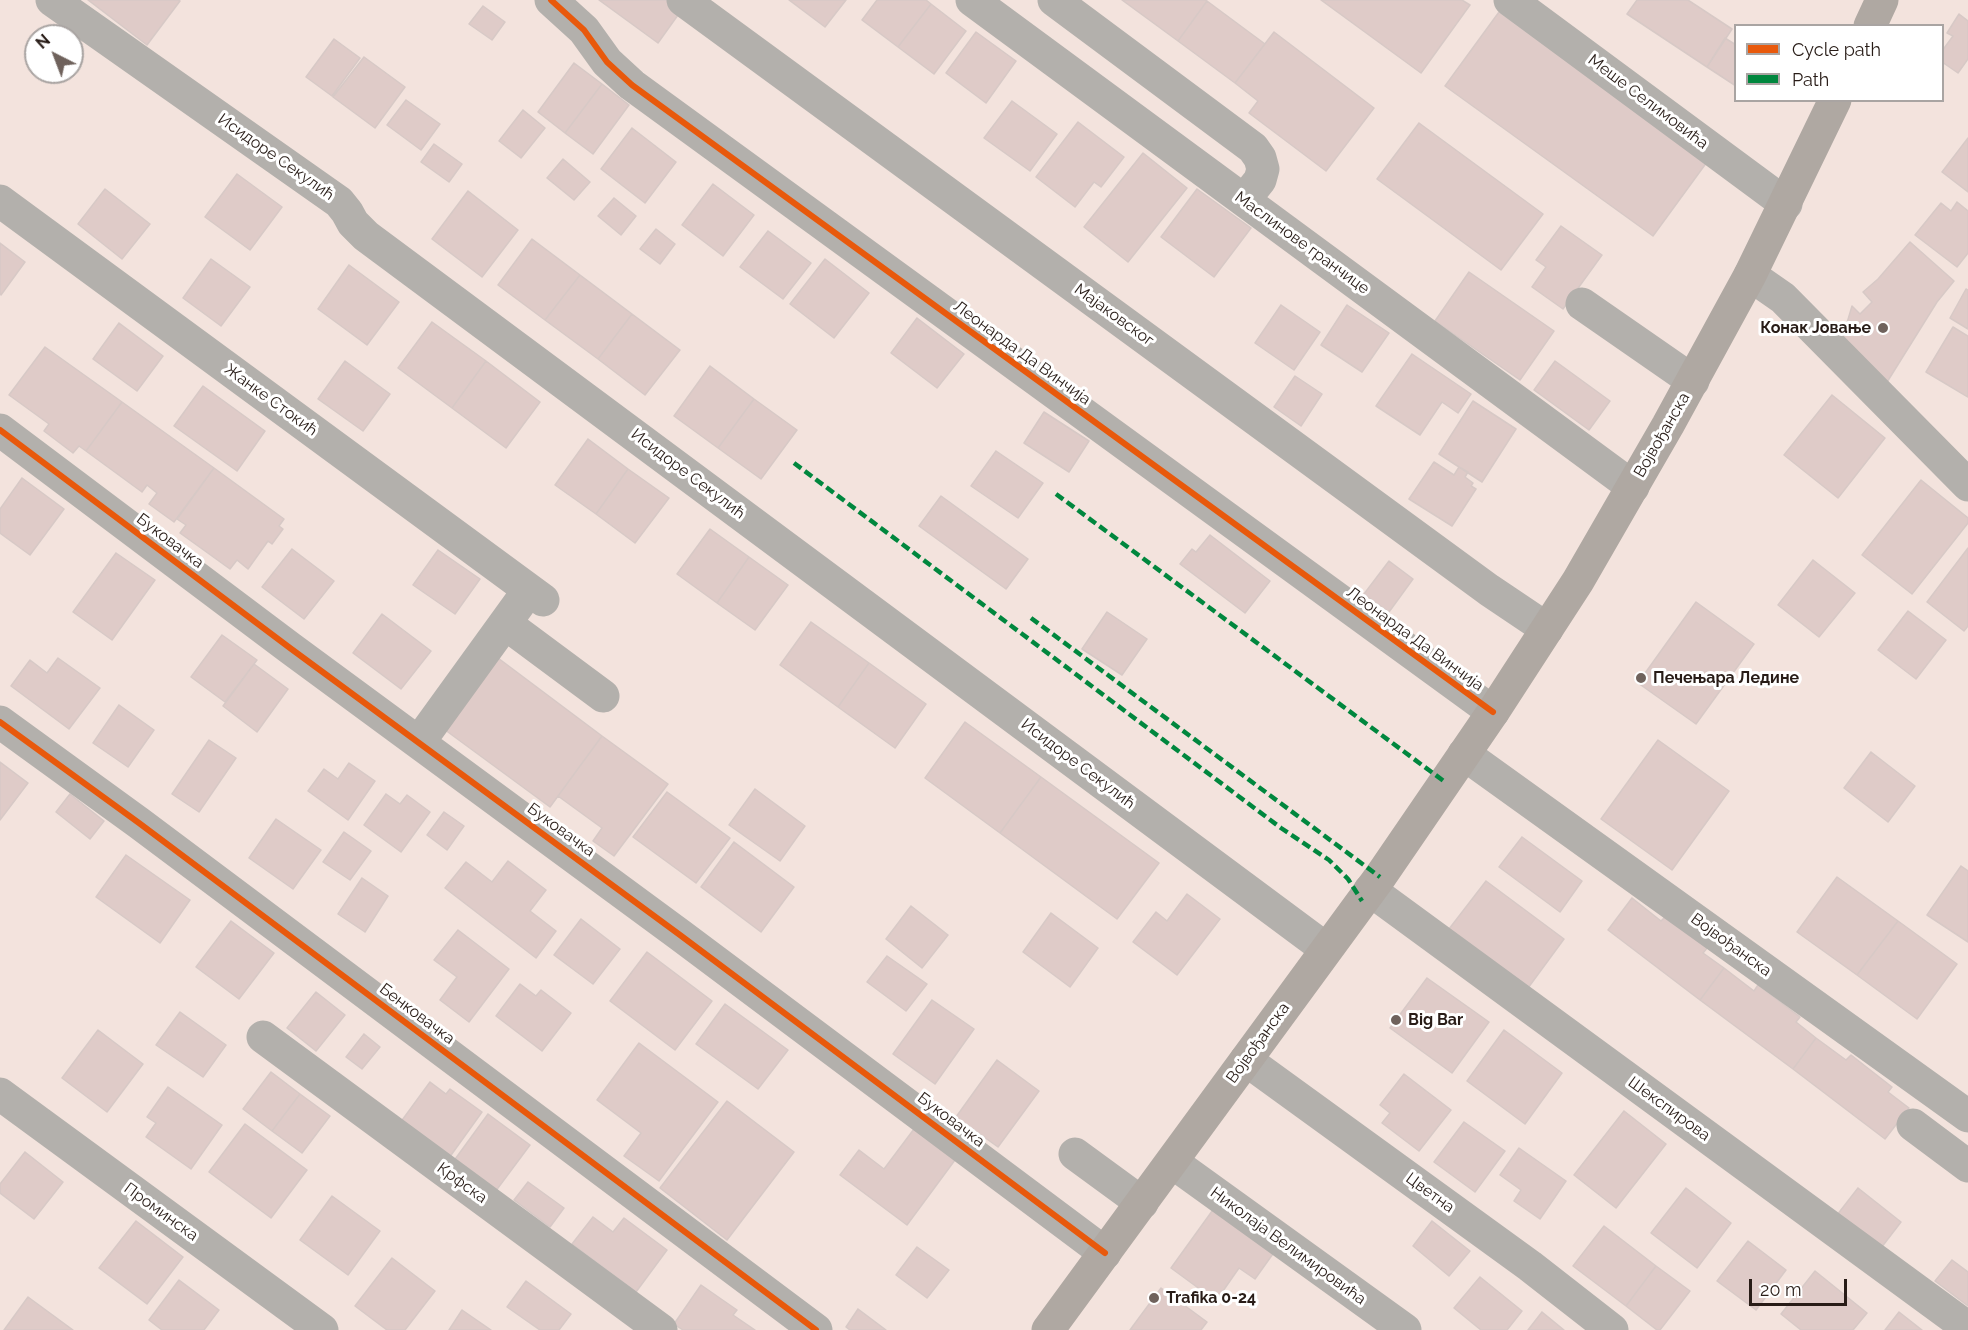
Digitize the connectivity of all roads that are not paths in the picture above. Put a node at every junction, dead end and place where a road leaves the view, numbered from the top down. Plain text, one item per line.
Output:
1 (52, 0) edge
2 (551, 0) edge
3 (683, 0) edge
4 (972, 0) edge
5 (1054, 0) edge
6 (1510, 0) edge
7 (1882, 0) edge
8 (1871, 24) edge
9 (1834, 102) edge
10 (1244, 200) junction
11 (0, 201) edge
12 (1786, 204) junction
13 (1750, 275) junction
14 (1582, 304) dead end
15 (1693, 381) junction
16 (0, 430) edge
17 (1968, 485) edge
18 (1633, 487) junction
19 (506, 624) junction
20 (1547, 629) junction
21 (603, 696) dead end
22 (1493, 712) junction
23 (0, 722) edge
24 (419, 742) junction
25 (1464, 754) junction
26 (1370, 890) junction
27 (1326, 949) junction
28 (263, 1037) dead end
29 (1246, 1060) junction
30 (0, 1094) edge
31 (1968, 1116) edge
32 (1913, 1125) dead end
33 (1075, 1154) dead end
34 (1172, 1162) junction
35 (1968, 1166) edge
36 (1142, 1203) junction
37 (1105, 1253) junction
38 (1968, 1328) edge
39 (322, 1330) edge
40 (662, 1330) edge
41 (816, 1330) edge
42 (1048, 1330) edge
43 (1405, 1330) edge
44 (1612, 1330) edge

1 - 27 street, Исидоре Секулић
2 - 22 street, Леонарда Да Винчија
3 - 20 street, Мајаковског
4 - 10 street, Маслинове гранчице
5 - 10 street
6 - 12 street, Меше Селимовића
7 - 8 main road
9 - 12 main road, Војвођанска
10 - 18 street, Маслинове гранчице
11 - 19 street, Жанке Стокић
12 - 13 main road, Војвођанска
13 - 15 main road, Војвођанска
13 - 17 street
14 - 15 street
15 - 18 main road, Војвођанска
16 - 24 street, Буковачка
18 - 20 main road, Војвођанска
19 - 21 street
19 - 24 street
20 - 22 main road, Војвођанска
22 - 25 main road, Војвођанска
23 - 41 street, Бенковачка
24 - 37 street, Буковачка
25 - 26 main road, Војвођанска
25 - 31 street, Војвођанска
26 - 27 main road, Војвођанска
26 - 38 street, Шекспирова
27 - 29 main road, Војвођанска
28 - 40 street, Крфска
29 - 34 main road, Војвођанска
29 - 44 street, Цветна
30 - 39 street, Проминска
32 - 35 street
33 - 36 street
34 - 36 main road, Војвођанска
34 - 43 street, Николаја Велимировића
36 - 37 main road, Војвођанска
37 - 42 main road, Војвођанска

